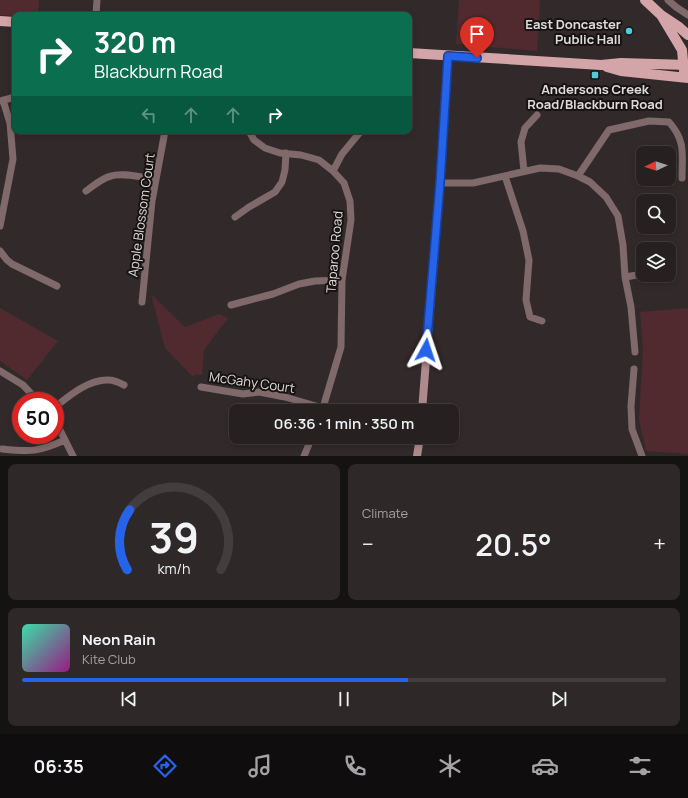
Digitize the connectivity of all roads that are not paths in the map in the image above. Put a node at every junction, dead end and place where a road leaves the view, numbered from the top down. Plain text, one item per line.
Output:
1 (97, 0) edge
2 (645, 0) edge
3 (668, 0) edge
4 (96, 12) edge
5 (661, 15) junction
6 (688, 15) edge
7 (0, 21) edge
8 (12, 22) edge
9 (688, 36) edge
10 (412, 53) edge
11 (448, 56) junction
12 (601, 65) junction
13 (686, 65) edge
14 (686, 78) edge
15 (12, 98) edge
16 (1, 101) edge
17 (537, 114) dead end
18 (164, 134) edge
19 (251, 134) edge
20 (359, 134) edge
21 (286, 154) junction
22 (333, 170) junction
23 (524, 171) junction
24 (505, 176) junction
25 (578, 176) junction
26 (682, 178) dead end
27 (156, 179) junction
28 (440, 183) junction
29 (86, 192) dead end
30 (235, 217) dead end
31 (0, 226) edge
32 (0, 251) edge
33 (636, 275) edge
34 (625, 277) junction
35 (342, 280) junction
36 (57, 286) dead end
37 (142, 302) dead end
38 (231, 305) dead end
39 (542, 321) dead end
40 (635, 352) dead end
41 (634, 369) dead end
42 (0, 371) edge
43 (124, 385) dead end
44 (201, 387) dead end
45 (30, 392) edge
46 (64, 400) edge
47 (305, 404) edge
48 (324, 404) edge
49 (423, 404) edge
50 (65, 440) joint
51 (309, 444) edge
52 (419, 444) edge
53 (2, 449) dead end
54 (73, 456) edge
55 (304, 456) edge
56 (417, 456) edge
57 (642, 456) edge

1 - 4 street
2 - 5 main road
3 - 6 street
5 - 9 main road
5 - 13 main road
7 - 8 main road
10 - 11 main road
11 - 12 main road
11 - 28 main road
12 - 13 main road
12 - 14 main road
13 - 14 main road
15 - 16 street
16 - 31 street
17 - 23 street
18 - 27 street, Apple Blossom Court
19 - 21 street, Taparoo Road
20 - 22 street
21 - 22 street, Taparoo Road
21 - 30 street
22 - 35 street, Taparoo Road
23 - 24 street
23 - 25 street
24 - 28 street
24 - 39 street
25 - 26 street
25 - 34 street
27 - 29 street
27 - 37 street, Apple Blossom Court
28 - 49 main road
32 - 36 street
33 - 34 street
34 - 40 street
35 - 38 street
35 - 48 street, Taparoo Road
41 - 57 street
42 - 45 street
43 - 46 street
44 - 47 street, McGahy Court
50 - 53 street
50 - 54 street
51 - 55 street
52 - 56 main road

